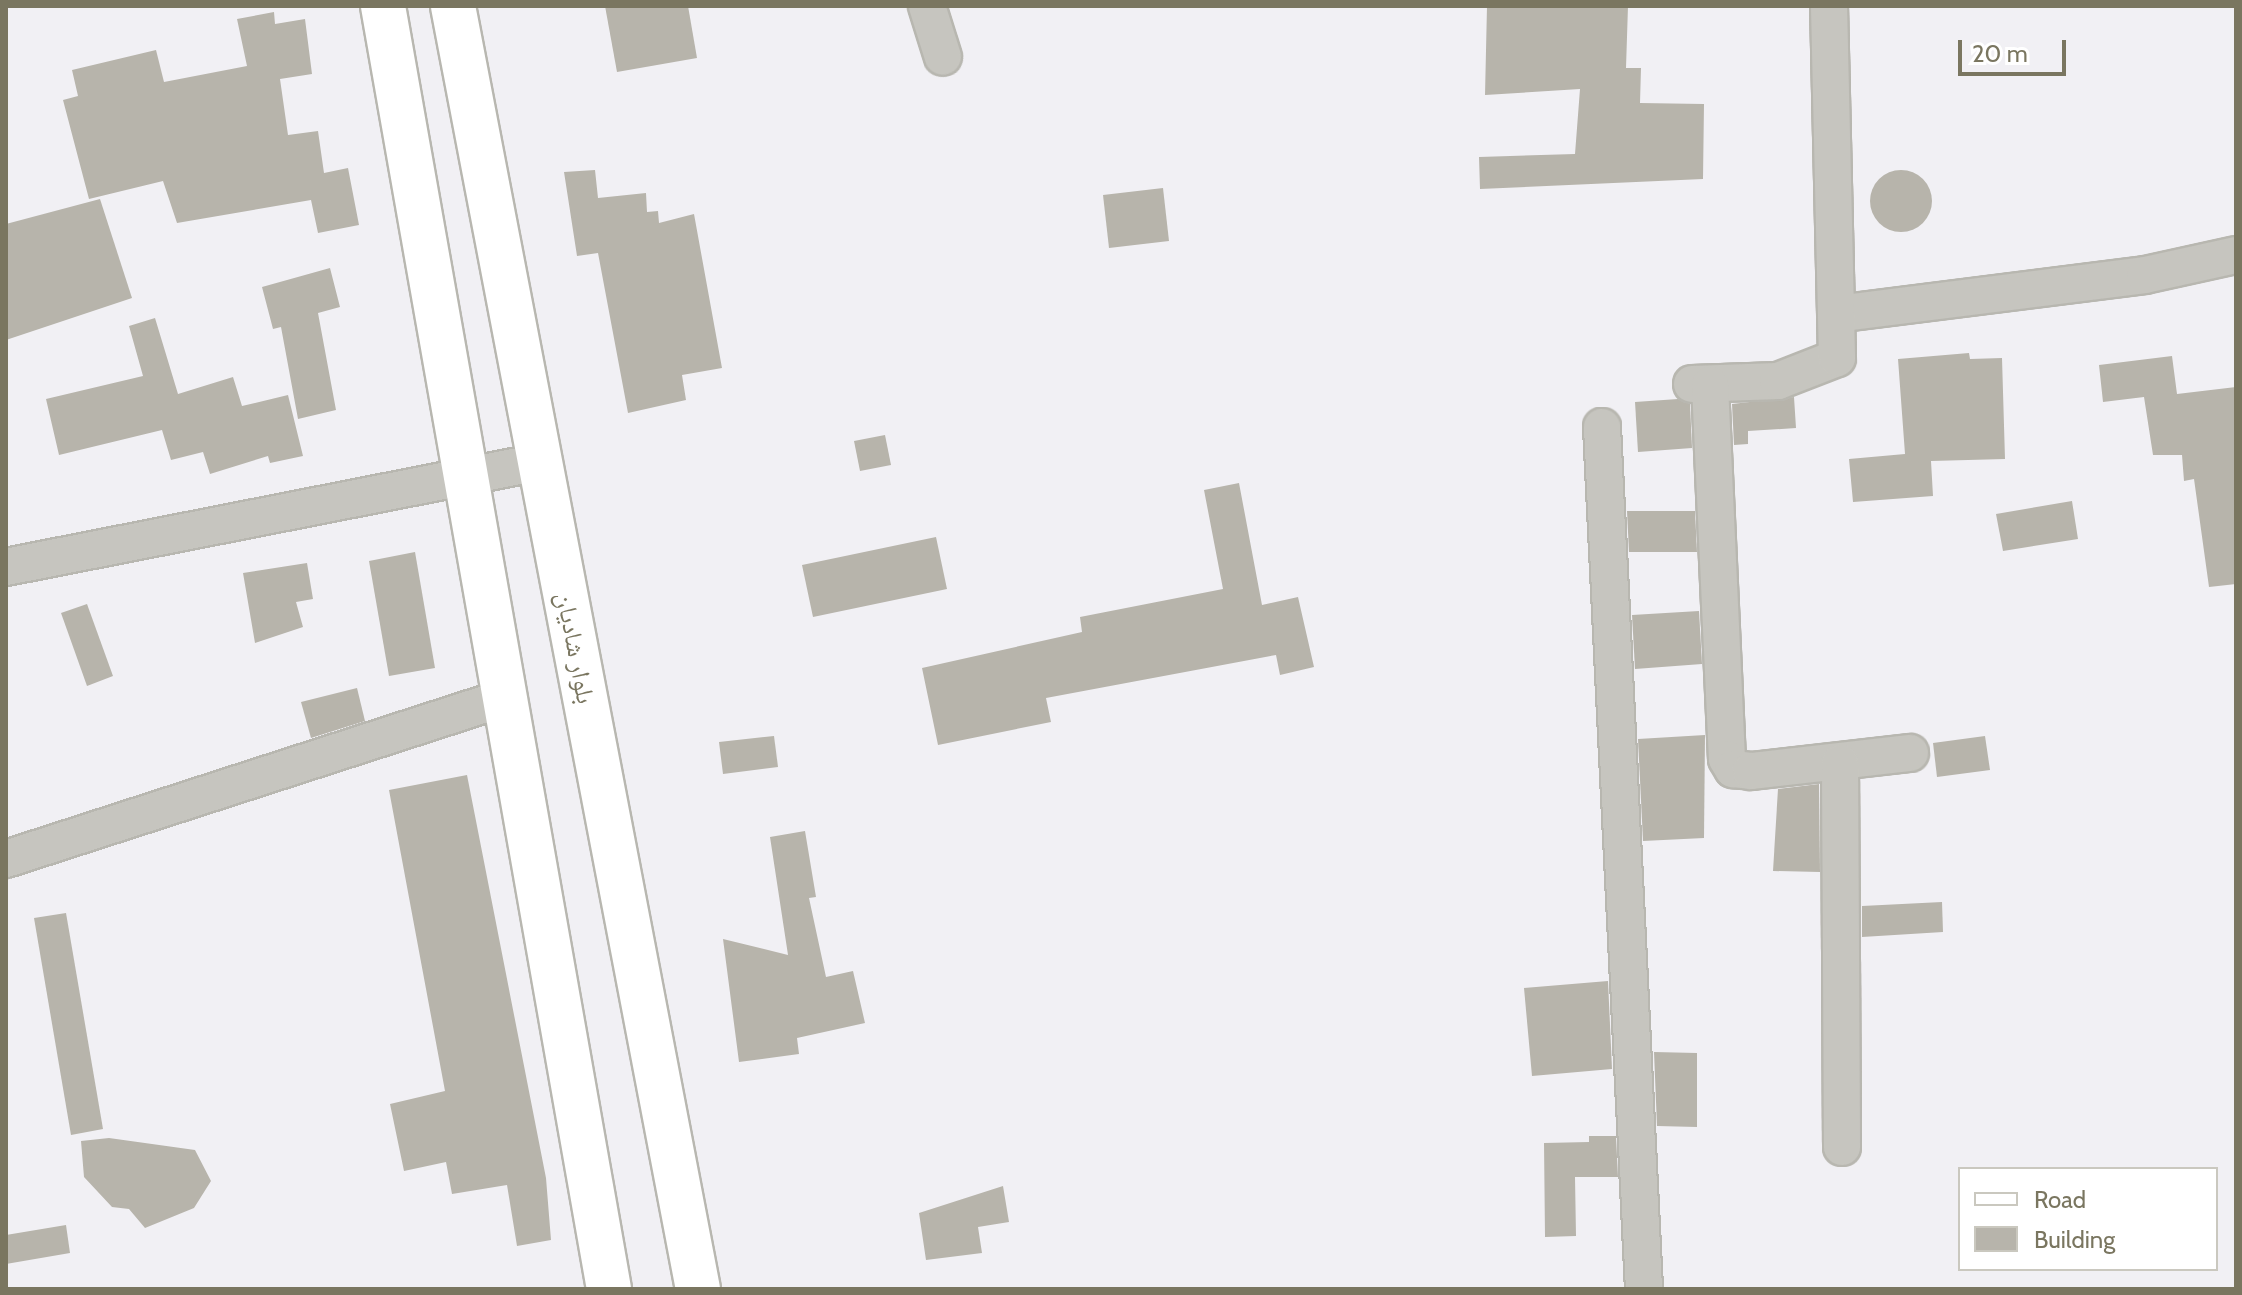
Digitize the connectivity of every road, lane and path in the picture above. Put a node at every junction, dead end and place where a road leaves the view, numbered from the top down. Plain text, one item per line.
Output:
1 (383, 6) edge
2 (453, 6) edge
3 (927, 6) edge
4 (1829, 6) edge
5 (943, 57) dead end
6 (2236, 255) edge
7 (1836, 314) junction
8 (1602, 427) dead end
9 (539, 462) junction
10 (467, 477) junction
11 (6, 567) edge
12 (507, 697) junction
13 (1910, 753) dead end
14 (1840, 763) junction
15 (6, 859) edge
16 (1842, 1147) dead end
17 (609, 1289) edge
18 (698, 1289) edge
19 (1644, 1289) edge

1 - 10 main road
2 - 9 main road, بلوار شادیان
3 - 5 street
4 - 7 street
6 - 7 street
7 - 14 street
8 - 19 street
9 - 10 street
9 - 18 main road, بلوار شادیان
10 - 11 street
10 - 12 main road
12 - 15 street
12 - 17 main road
13 - 14 street
14 - 16 street

